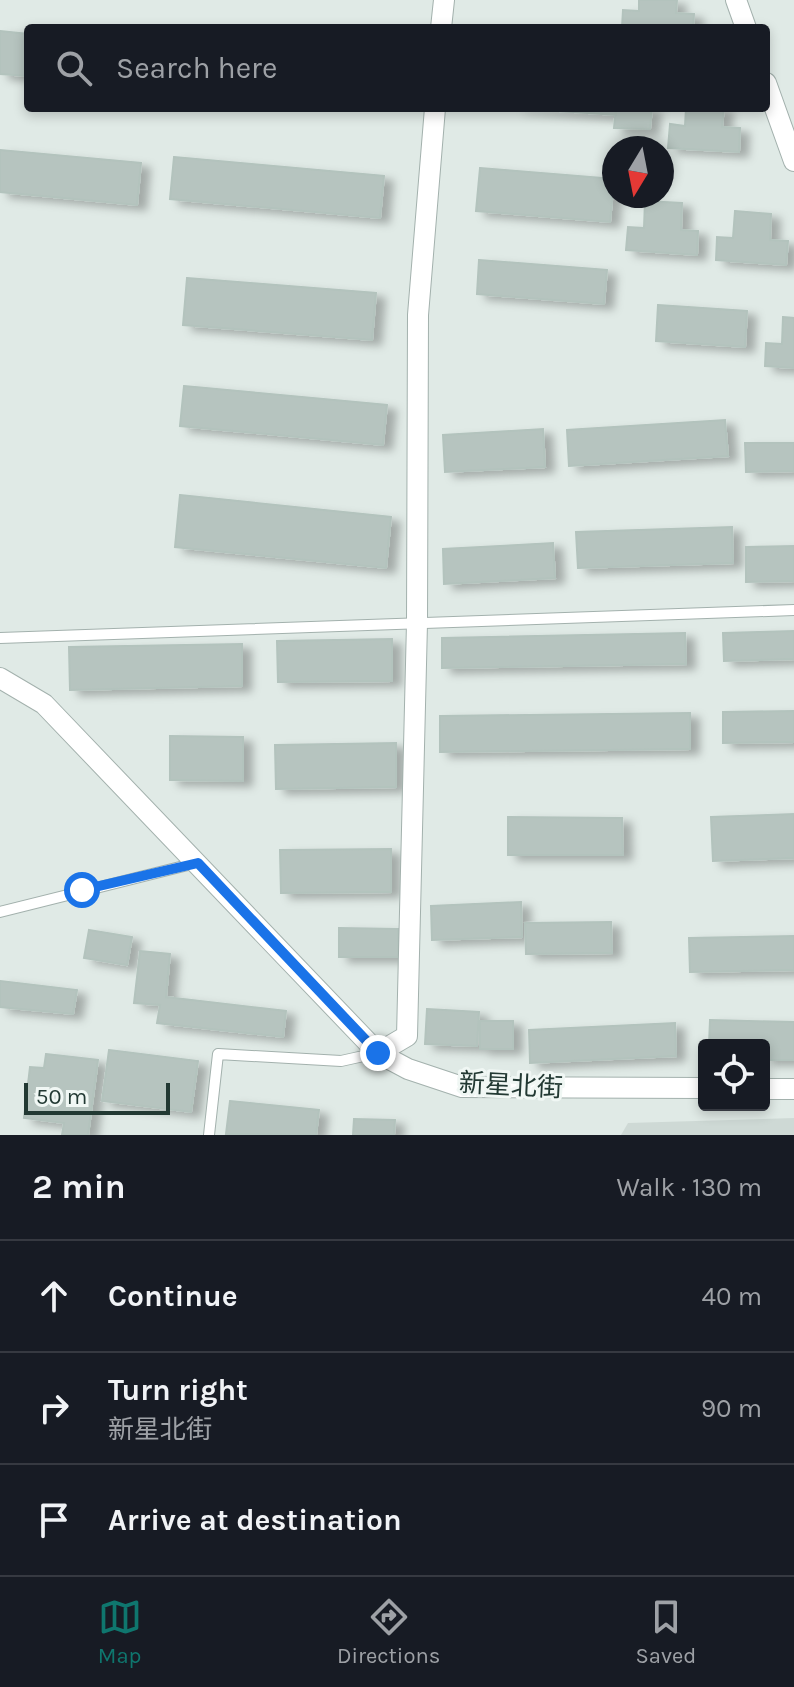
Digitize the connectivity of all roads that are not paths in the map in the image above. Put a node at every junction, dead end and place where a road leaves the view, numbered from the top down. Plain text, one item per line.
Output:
1 (444, 0) edge
2 (736, 0) edge
3 (441, 24) edge
4 (745, 24) edge
5 (770, 94) edge
6 (435, 112) edge
7 (794, 161) edge
8 (794, 610) edge
9 (417, 623) junction
10 (0, 638) edge
11 (0, 678) edge
12 (198, 863) junction
13 (0, 912) edge
14 (378, 1053) junction
15 (698, 1088) edge
16 (770, 1089) edge
17 (794, 1089) edge
18 (209, 1135) edge

1 - 3 street
2 - 4 street
5 - 7 street
6 - 9 street
8 - 9 lane
9 - 10 lane
9 - 14 street
11 - 12 street, 新星北街
12 - 13 lane
12 - 14 street, 新星北街
14 - 15 street, 新星北街
14 - 18 lane
16 - 17 street

